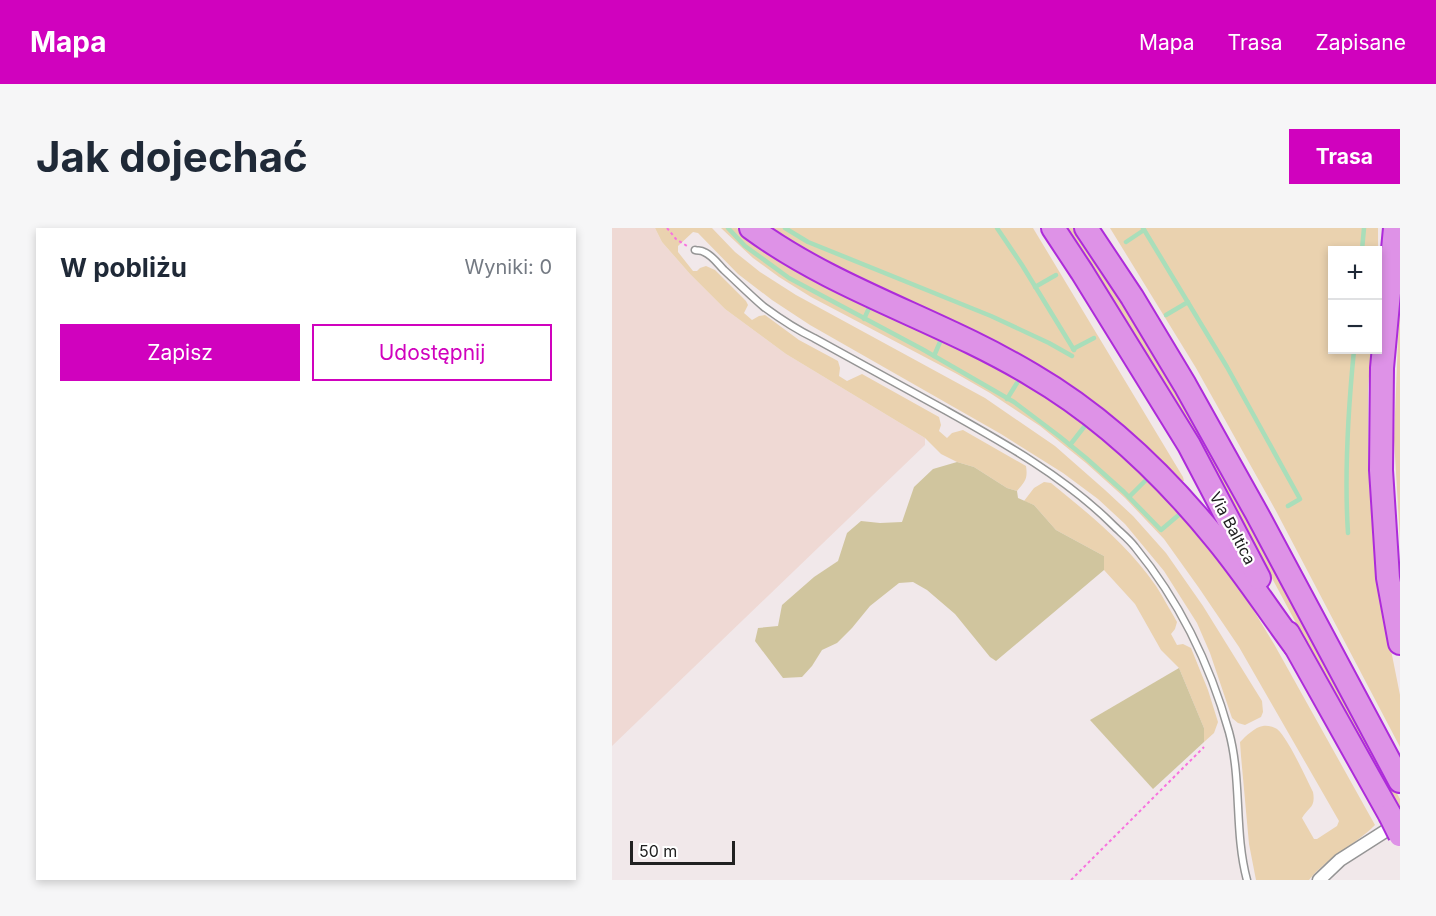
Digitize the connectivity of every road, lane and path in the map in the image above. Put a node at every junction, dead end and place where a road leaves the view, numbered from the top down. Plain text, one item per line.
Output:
1 (667, 228) edge
2 (751, 228) edge
3 (1053, 228) edge
4 (1086, 228) edge
5 (1395, 228) edge
6 (695, 250) joint
7 (1400, 643) edge
8 (1295, 646) junction
9 (1204, 747) dead end
10 (1400, 781) edge
11 (1397, 824) edge
12 (1071, 880) edge
13 (1247, 880) edge
14 (1319, 880) edge

1 - 6 path
2 - 8 highway
3 - 8 highway, Via Baltica
4 - 10 highway, Via Baltica
5 - 7 highway
6 - 13 lane
8 - 11 highway, Via Baltica
9 - 12 path
11 - 14 street

